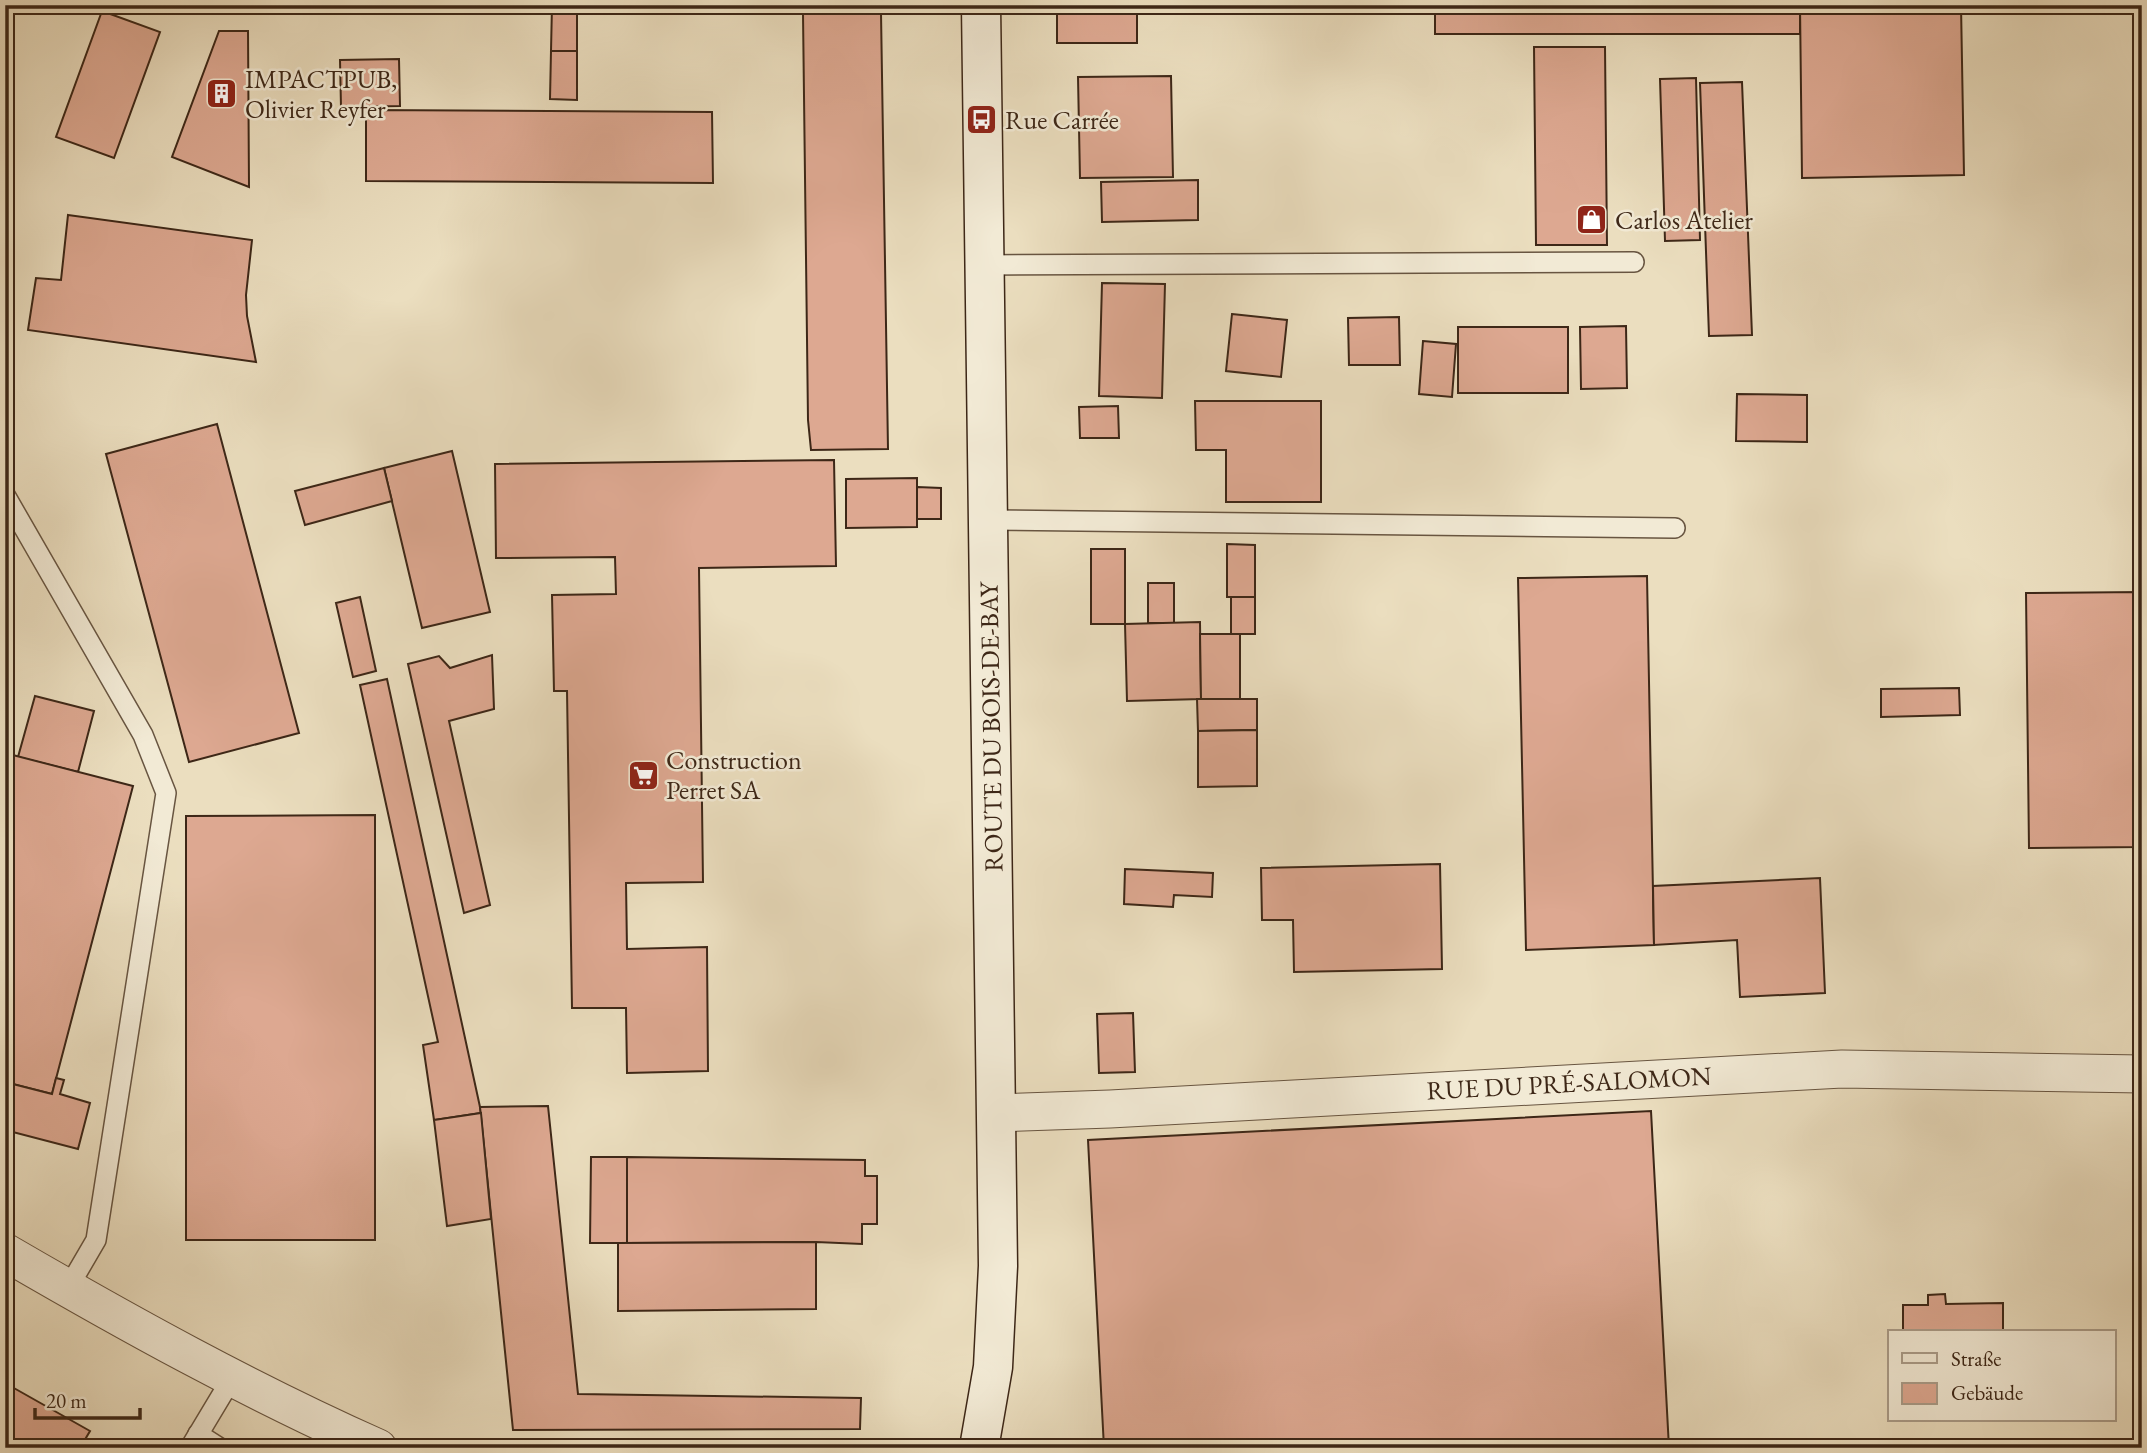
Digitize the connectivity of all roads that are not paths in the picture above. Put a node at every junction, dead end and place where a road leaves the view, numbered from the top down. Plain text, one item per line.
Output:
1 (981, 5) edge
2 (1634, 262) dead end
3 (984, 265) junction
4 (5, 495) edge
5 (988, 520) junction
6 (1675, 528) dead end
7 (2142, 1074) edge
8 (996, 1113) junction
9 (5, 1252) edge
10 (68, 1289) junction
11 (232, 1378) junction
12 (194, 1441) edge
13 (220, 1448) edge
14 (378, 1448) edge
15 (979, 1448) edge

1 - 3 main road, ROUTE DU BOIS-DE-BAY
2 - 3 lane
3 - 5 main road, ROUTE DU BOIS-DE-BAY
4 - 10 lane
5 - 6 lane
5 - 8 main road, ROUTE DU BOIS-DE-BAY
7 - 8 street, RUE DU PRÉ-SALOMON
8 - 15 main road, ROUTE DU BOIS-DE-BAY
9 - 10 street
10 - 11 street
11 - 12 lane
11 - 14 street
12 - 13 lane

